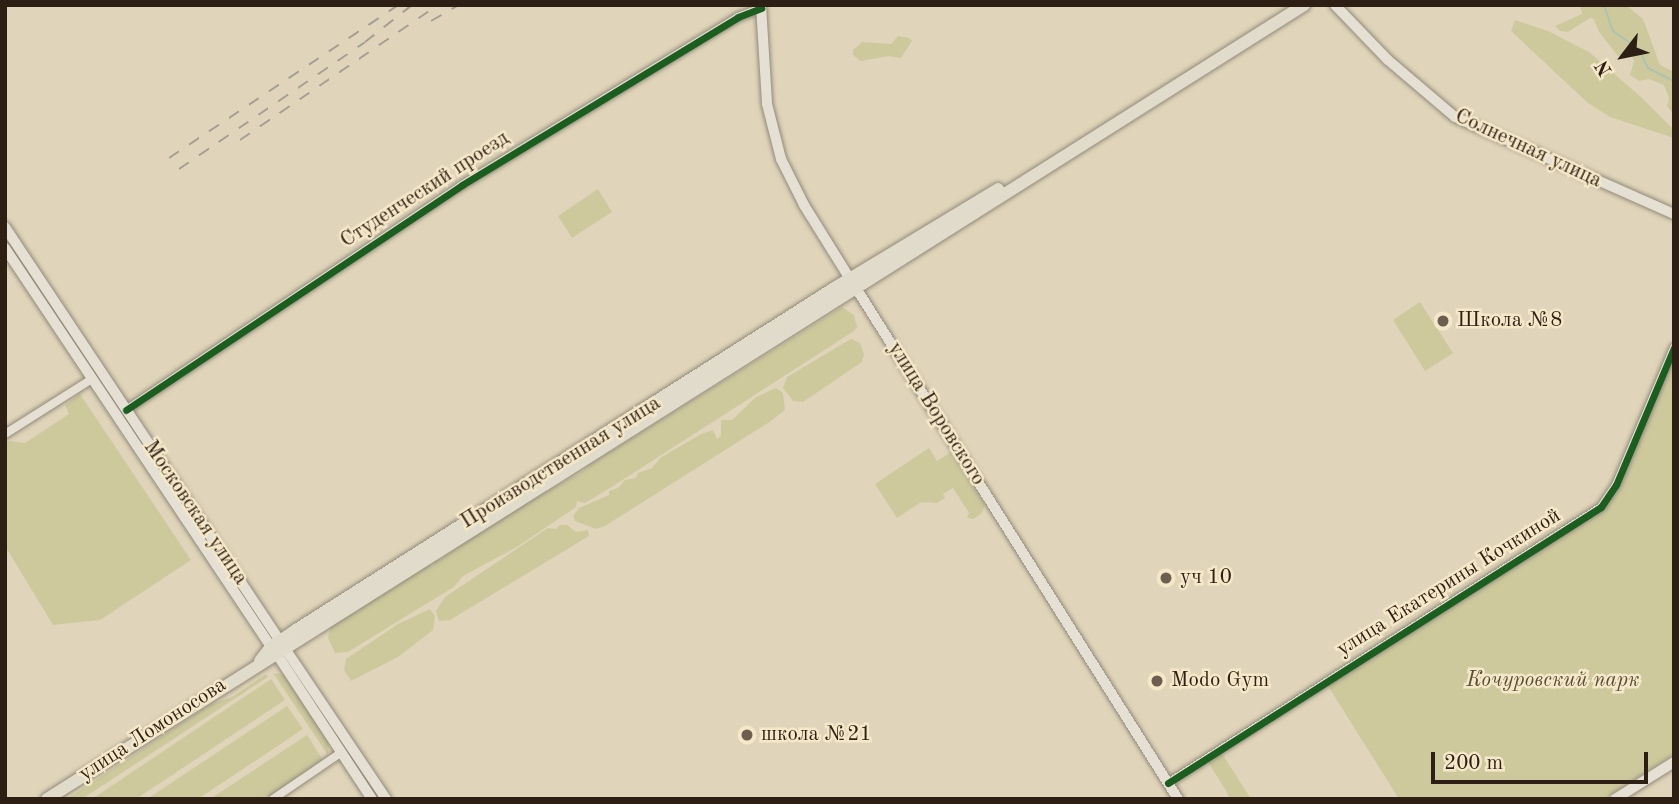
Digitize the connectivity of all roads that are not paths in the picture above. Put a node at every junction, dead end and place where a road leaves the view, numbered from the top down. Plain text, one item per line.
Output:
1 (1289, 5) edge
2 (1304, 5) edge
3 (1335, 5) edge
4 (761, 7) edge
5 (1236, 43) junction
6 (1674, 214) edge
7 (5, 227) edge
8 (5, 248) edge
9 (853, 284) junction
10 (1674, 348) edge
11 (92, 379) junction
12 (121, 413) junction
13 (5, 434) edge
14 (279, 649) junction
15 (346, 750) junction
16 (1674, 762) edge
17 (1168, 783) junction
18 (47, 799) edge
19 (273, 799) edge
20 (372, 799) edge
21 (386, 799) edge
22 (1178, 799) edge
23 (1615, 799) edge

1 - 5 highway
2 - 5 highway
3 - 6 main road, Солнечная улица
4 - 9 main road, улица Воровского
4 - 12 street, Студенческий проезд
5 - 9 highway, Производственная улица
7 - 12 main road, Московская улица
8 - 11 main road, Московская улица
9 - 14 highway, Производственная улица
9 - 17 main road, улица Воровского
10 - 17 street, улица Екатерины Кочкиной
11 - 12 main road, Московская улица
11 - 13 street
12 - 14 main road, Московская улица
14 - 15 main road, Московская улица
14 - 18 highway, улица Ломоносова
15 - 19 street
15 - 20 main road, Московская улица
15 - 21 main road, Московская улица
16 - 23 main road
17 - 22 main road, улица Воровского

